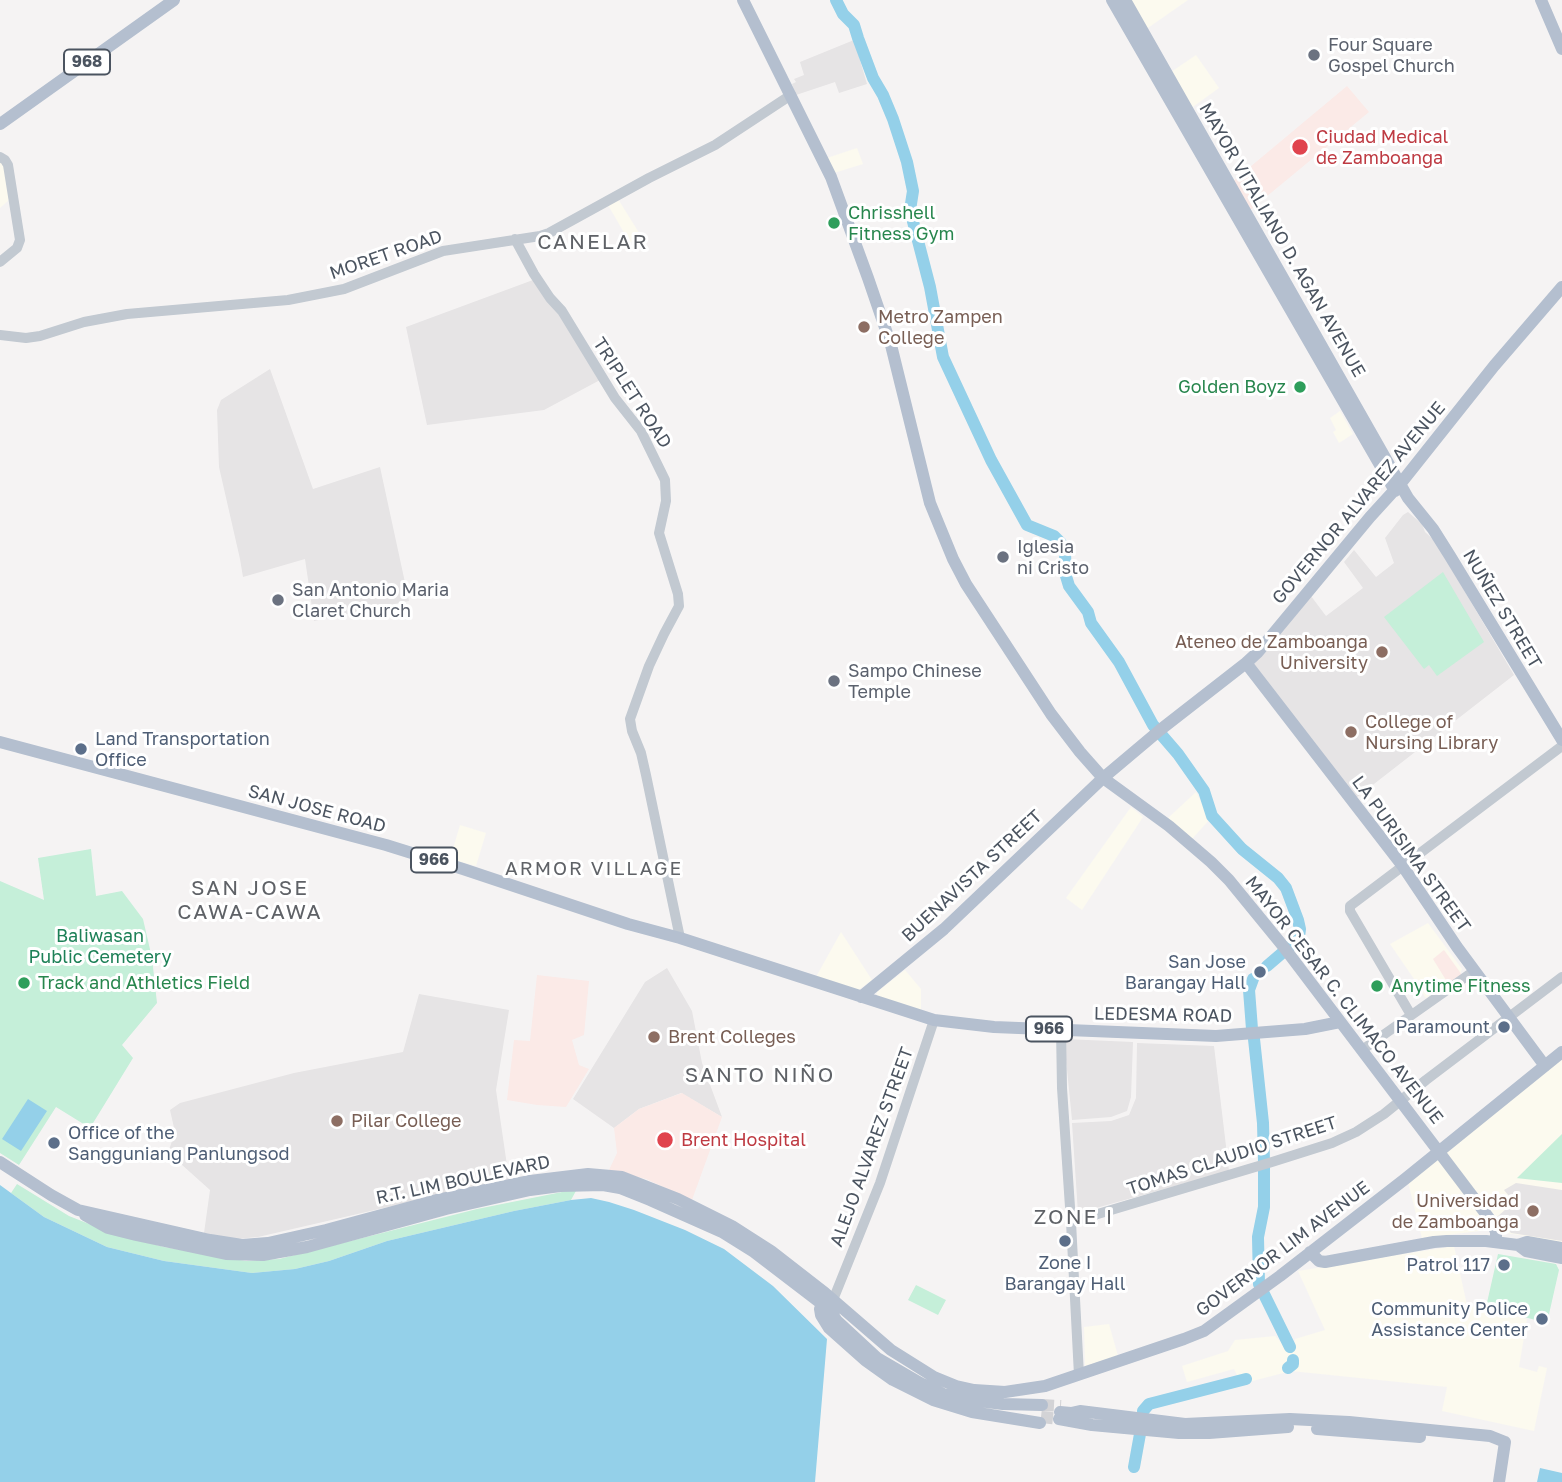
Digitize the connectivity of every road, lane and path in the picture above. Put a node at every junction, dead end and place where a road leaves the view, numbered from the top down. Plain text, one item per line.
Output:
1 (174, 0) edge
2 (744, 0) edge
3 (1112, 0) edge
4 (1125, 0) edge
5 (1541, 0) edge
6 (1562, 49) edge
7 (791, 95) junction
8 (0, 124) edge
9 (0, 157) edge
10 (1240, 213) junction
11 (515, 239) junction
12 (0, 262) edge
13 (1562, 287) edge
14 (0, 335) edge
15 (1398, 487) junction
16 (1408, 498) joint
17 (1246, 663) junction
18 (1562, 740) edge
19 (0, 742) edge
20 (1562, 746) edge
21 (1103, 778) junction
22 (1402, 865) junction
23 (680, 938) junction
24 (1474, 971) junction
25 (1562, 977) edge
26 (862, 997) junction
27 (1411, 1015) junction
28 (1509, 1018) junction
29 (934, 1020) junction
30 (1340, 1022) junction
31 (1061, 1029) junction
32 (1362, 1050) junction
33 (1562, 1052) edge
34 (1545, 1066) junction
35 (1401, 1101) junction
36 (1438, 1151) junction
37 (0, 1162) edge
38 (1071, 1222) junction
39 (1496, 1242) junction
40 (1518, 1245) junction
41 (1562, 1248) edge
42 (1310, 1252) junction
43 (1562, 1258) edge
44 (831, 1302) junction
45 (1079, 1375) junction
46 (1041, 1414) tunnel mouth
47 (1060, 1415) tunnel mouth
48 (1499, 1482) edge

1 - 8 main road, 968
2 - 7 main road, MAYOR CESAR C. CLIMACO AVENUE
3 - 10 main road, MAYOR VITALIANO D. AGAN AVENUE
4 - 10 main road, MAYOR VITALIANO D. AGAN AVENUE
5 - 6 main road
7 - 11 street, MORET ROAD
7 - 21 main road, MAYOR CESAR C. CLIMACO AVENUE
9 - 12 street
10 - 15 main road, MAYOR VITALIANO D. AGAN AVENUE
11 - 14 street, MORET ROAD
11 - 23 street, TRIPLET ROAD
13 - 15 main road, GOVERNOR ALVAREZ AVENUE
15 - 16 main road, MAYOR VITALIANO D. AGAN AVENUE
15 - 17 main road, GOVERNOR ALVAREZ AVENUE
16 - 18 main road, NUÑEZ STREET
17 - 21 main road, GOVERNOR ALVAREZ AVENUE
17 - 22 main road, LA PURISIMA STREET
19 - 23 main road, SAN JOSE ROAD / 966
20 - 22 street
21 - 26 main road, BUENAVISTA STREET
21 - 30 main road, MAYOR CESAR C. CLIMACO AVENUE
22 - 24 main road, LA PURISIMA STREET
22 - 27 street
23 - 26 main road, SAN JOSE ROAD / 966
24 - 27 street
24 - 28 main road, LA PURISIMA STREET
25 - 28 street, TOMAS CLAUDIO STREET
26 - 29 main road, LEDESMA ROAD / 966
27 - 32 street
28 - 34 main road, LA PURISIMA STREET
28 - 35 street, TOMAS CLAUDIO STREET
29 - 31 main road, LEDESMA ROAD / 966
29 - 44 street, ALEJO ALVAREZ STREET
30 - 31 main road, LEDESMA ROAD / 966
30 - 32 main road, MAYOR CESAR C. CLIMACO AVENUE
31 - 38 street
32 - 35 main road, MAYOR CESAR C. CLIMACO AVENUE
33 - 34 main road, GOVERNOR LIM AVENUE
34 - 36 main road, GOVERNOR LIM AVENUE
35 - 36 main road, MAYOR CESAR C. CLIMACO AVENUE
35 - 38 street, TOMAS CLAUDIO STREET
36 - 39 main road, MAYOR CESAR C. CLIMACO AVENUE
36 - 42 main road, GOVERNOR LIM AVENUE
37 - 44 main road, R.T. LIM BOULEVARD
38 - 45 street
39 - 40 main road
39 - 42 main road
40 - 41 main road
40 - 43 main road
42 - 45 main road, GOVERNOR LIM AVENUE
44 - 45 main road, GOVERNOR LIM AVENUE
44 - 46 main road
47 - 48 main road

